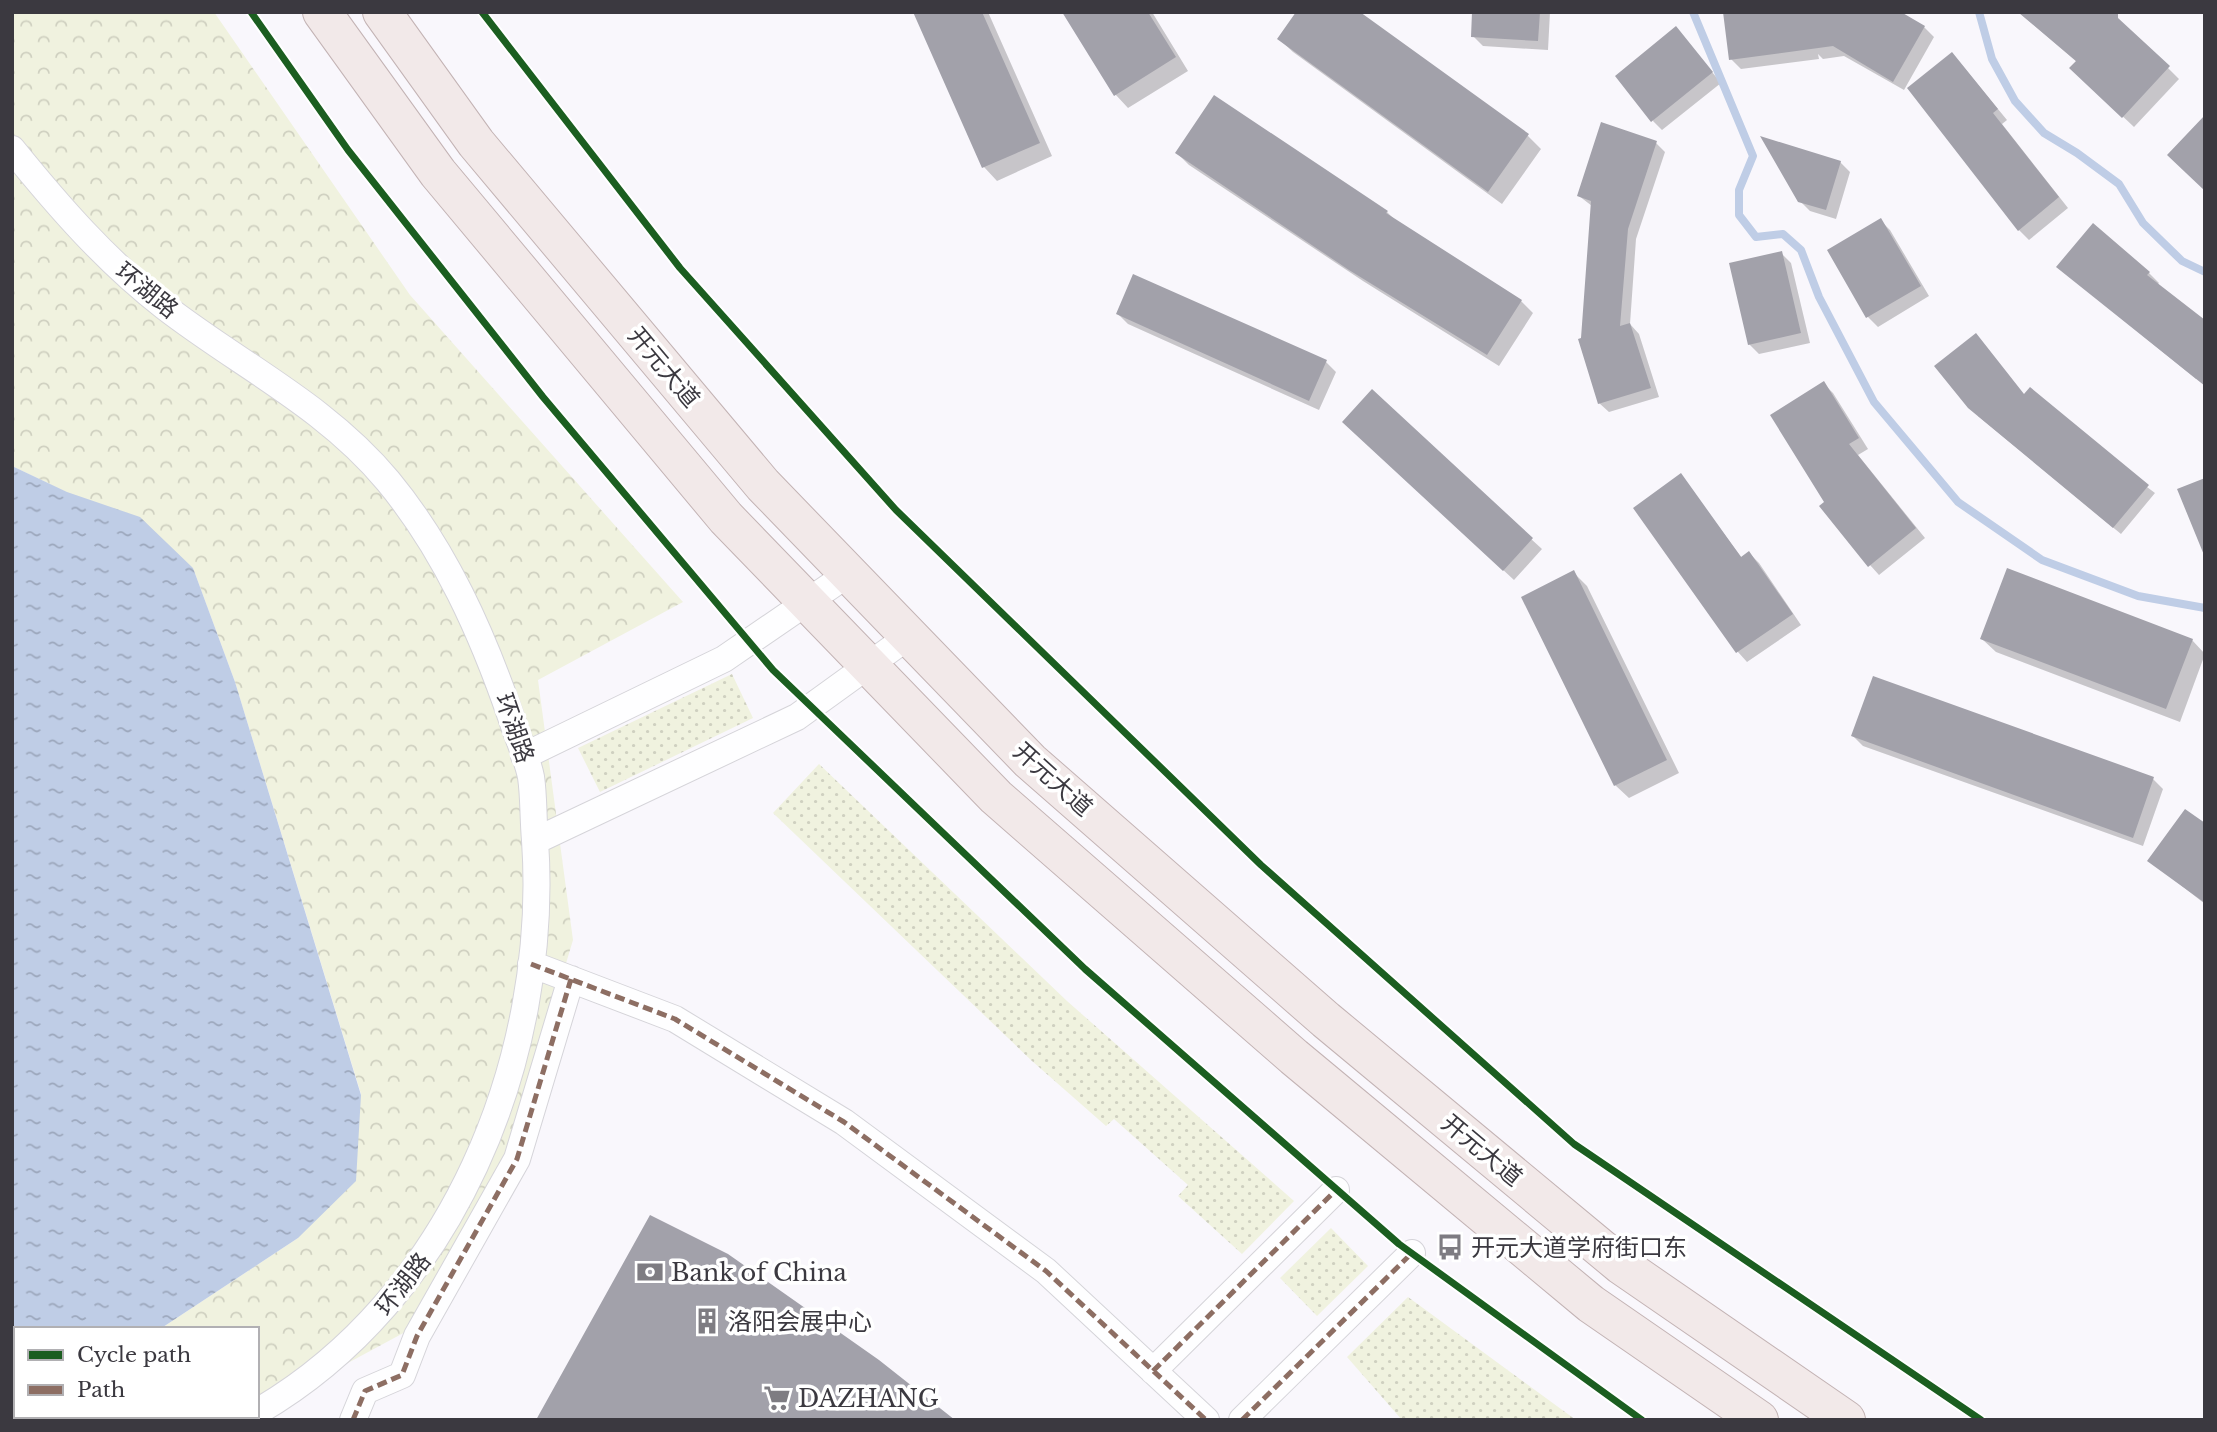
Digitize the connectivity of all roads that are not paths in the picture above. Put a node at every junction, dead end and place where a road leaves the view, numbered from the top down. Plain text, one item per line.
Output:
1 (322, 12) edge
2 (382, 12) edge
3 (12, 149) edge
4 (848, 574) junction
5 (808, 603) junction
6 (909, 636) junction
7 (869, 665) junction
8 (524, 756) junction
9 (535, 841) junction
10 (531, 964) junction
11 (571, 979) junction
12 (1336, 1190) dead end
13 (1412, 1253) dead end
14 (1153, 1371) junction
15 (287, 1409) edge
16 (259, 1412) edge
17 (353, 1420) edge
18 (1206, 1420) edge
19 (1242, 1420) edge
20 (1759, 1420) edge
21 (1846, 1420) edge

1 - 5 main road, 开元大道
2 - 4 main road, 开元大道
3 - 8 street, 环湖路
4 - 5 street
4 - 6 main road, 开元大道
5 - 7 main road, 开元大道
5 - 8 street
6 - 7 street
6 - 21 main road, 开元大道
7 - 9 street
7 - 20 main road, 开元大道
8 - 9 street, 环湖路
9 - 10 street, 环湖路
10 - 11 street
10 - 15 street, 环湖路
11 - 14 street
11 - 17 street
12 - 14 street
13 - 19 street
14 - 18 street
15 - 16 street, 环湖路

